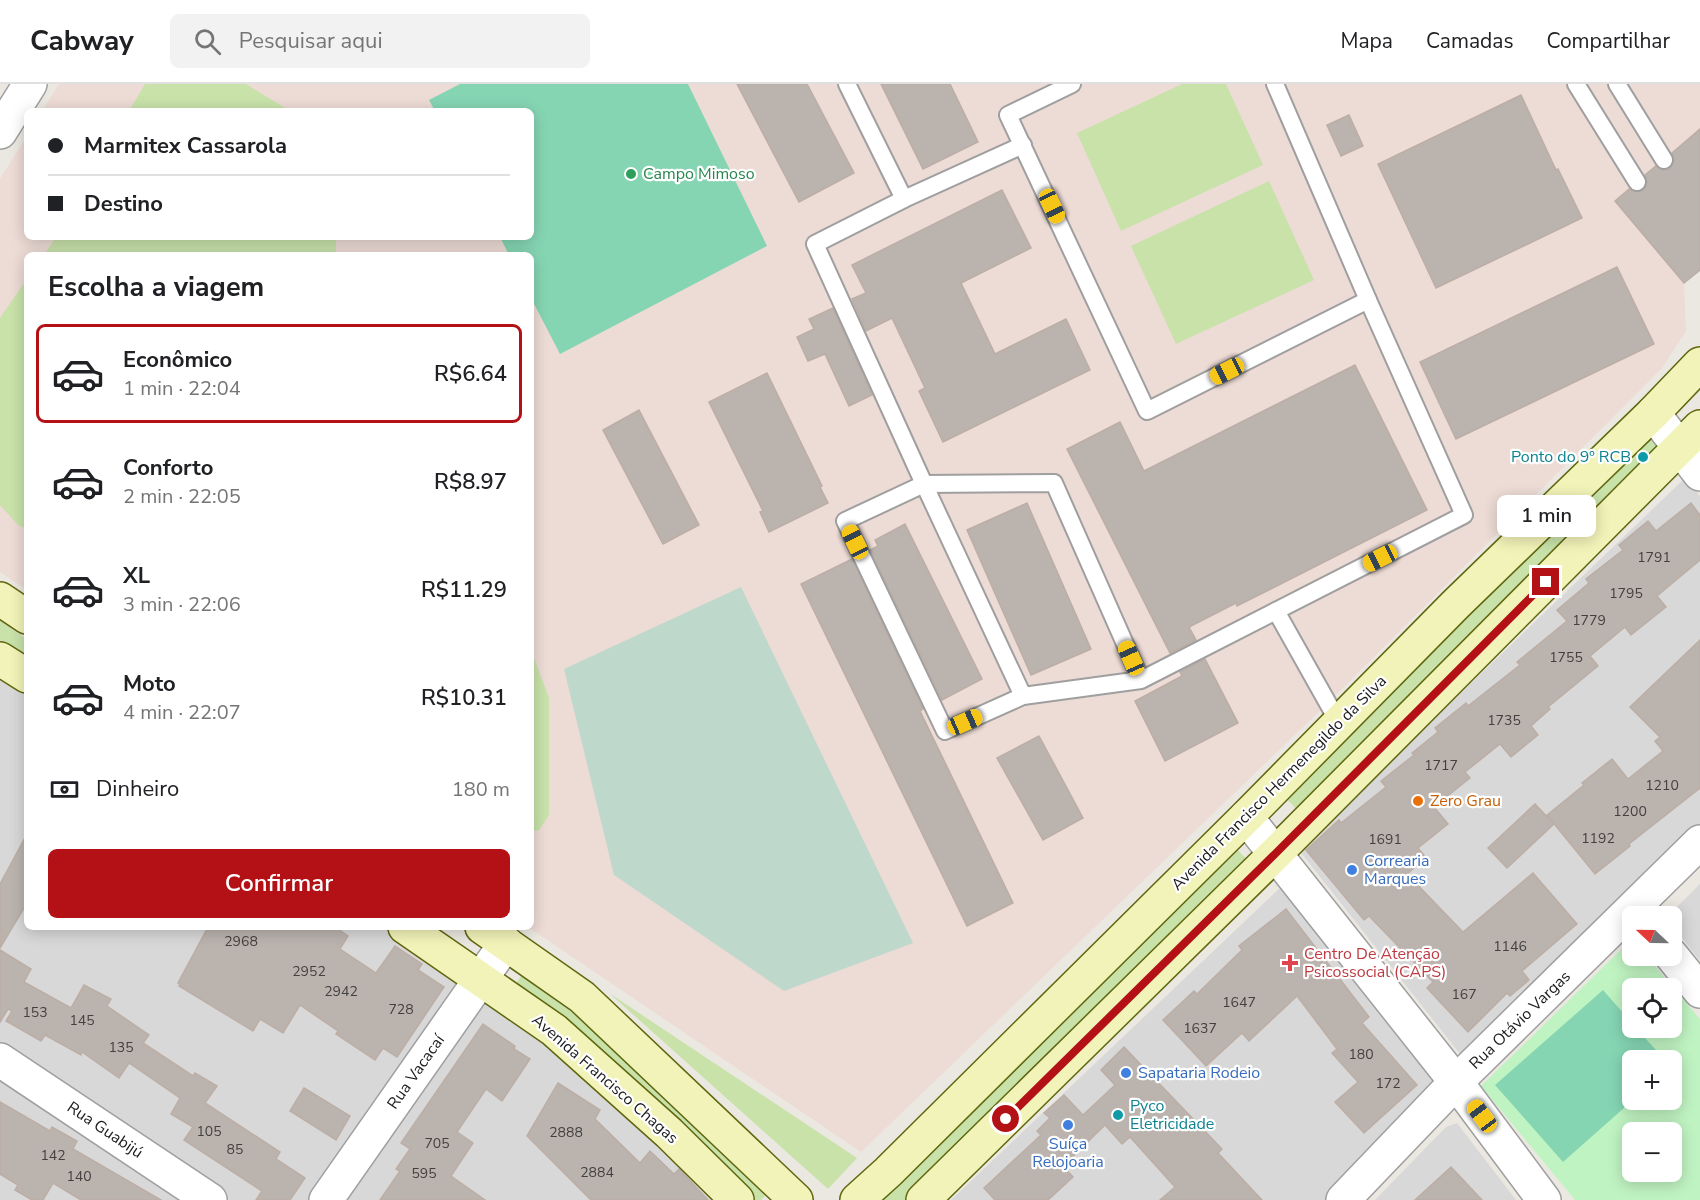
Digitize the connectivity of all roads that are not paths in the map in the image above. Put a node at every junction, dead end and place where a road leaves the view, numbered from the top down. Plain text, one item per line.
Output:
1 (30, 84) edge
2 (847, 84) edge
3 (1072, 84) edge
4 (1275, 84) edge
5 (1576, 84) edge
6 (1617, 84) edge
7 (0, 132) edge
8 (1023, 145) junction
9 (1664, 160) dead end
10 (1637, 182) dead end
11 (904, 199) junction
12 (1368, 300) junction
13 (1700, 364) edge
14 (1653, 413) junction
15 (1690, 437) edge
16 (1700, 474) edge
17 (924, 484) junction
18 (1497, 564) junction
19 (0, 599) edge
20 (1529, 599) junction
21 (1276, 611) junction
22 (24, 615) edge
23 (0, 659) edge
24 (24, 674) edge
25 (1141, 680) junction
26 (1023, 696) junction
27 (1339, 723) junction
28 (1246, 817) junction
29 (1700, 842) edge
30 (1275, 854) junction
31 (1643, 906) edge
32 (1622, 927) edge
33 (409, 930) edge
34 (494, 935) edge
35 (1680, 966) edge
36 (481, 979) junction
37 (1700, 991) edge
38 (0, 1060) edge
39 (1456, 1082) junction
40 (210, 1200) edge
41 (326, 1200) edge
42 (737, 1200) edge
43 (796, 1200) edge
44 (857, 1200) edge
45 (923, 1200) edge
46 (1343, 1200) edge
47 (1544, 1200) edge

1 - 7 street
2 - 11 lane
3 - 8 lane
4 - 12 lane
5 - 10 lane
6 - 9 lane
8 - 11 lane
8 - 12 lane
11 - 17 lane
12 - 21 lane
13 - 14 main road, Avenida Francisco Hermenegildo da Silva
14 - 15 street
14 - 18 main road, Avenida Francisco Hermenegildo da Silva
15 - 16 street
15 - 20 main road
17 - 25 lane
17 - 26 lane
17 - 26 lane
18 - 20 main road
18 - 27 main road, Avenida Francisco Hermenegildo da Silva
19 - 22 main road
20 - 30 main road
21 - 25 lane
21 - 27 lane
23 - 24 main road
25 - 26 lane
27 - 28 main road, Avenida Francisco Hermenegildo da Silva
28 - 30 street
28 - 44 main road, Avenida Francisco Hermenegildo da Silva
29 - 31 street, Rua Otávio Vargas
30 - 39 street
30 - 45 main road
32 - 39 street, Rua Otávio Vargas
33 - 36 main road, Avenida Francisco Chagas
34 - 36 street, Rua Vacacaí
34 - 43 main road
35 - 37 street
36 - 41 street, Rua Vacacaí
36 - 42 main road, Avenida Francisco Chagas
38 - 40 street, Rua Guabijú
39 - 46 street, Rua Otávio Vargas
39 - 47 street

